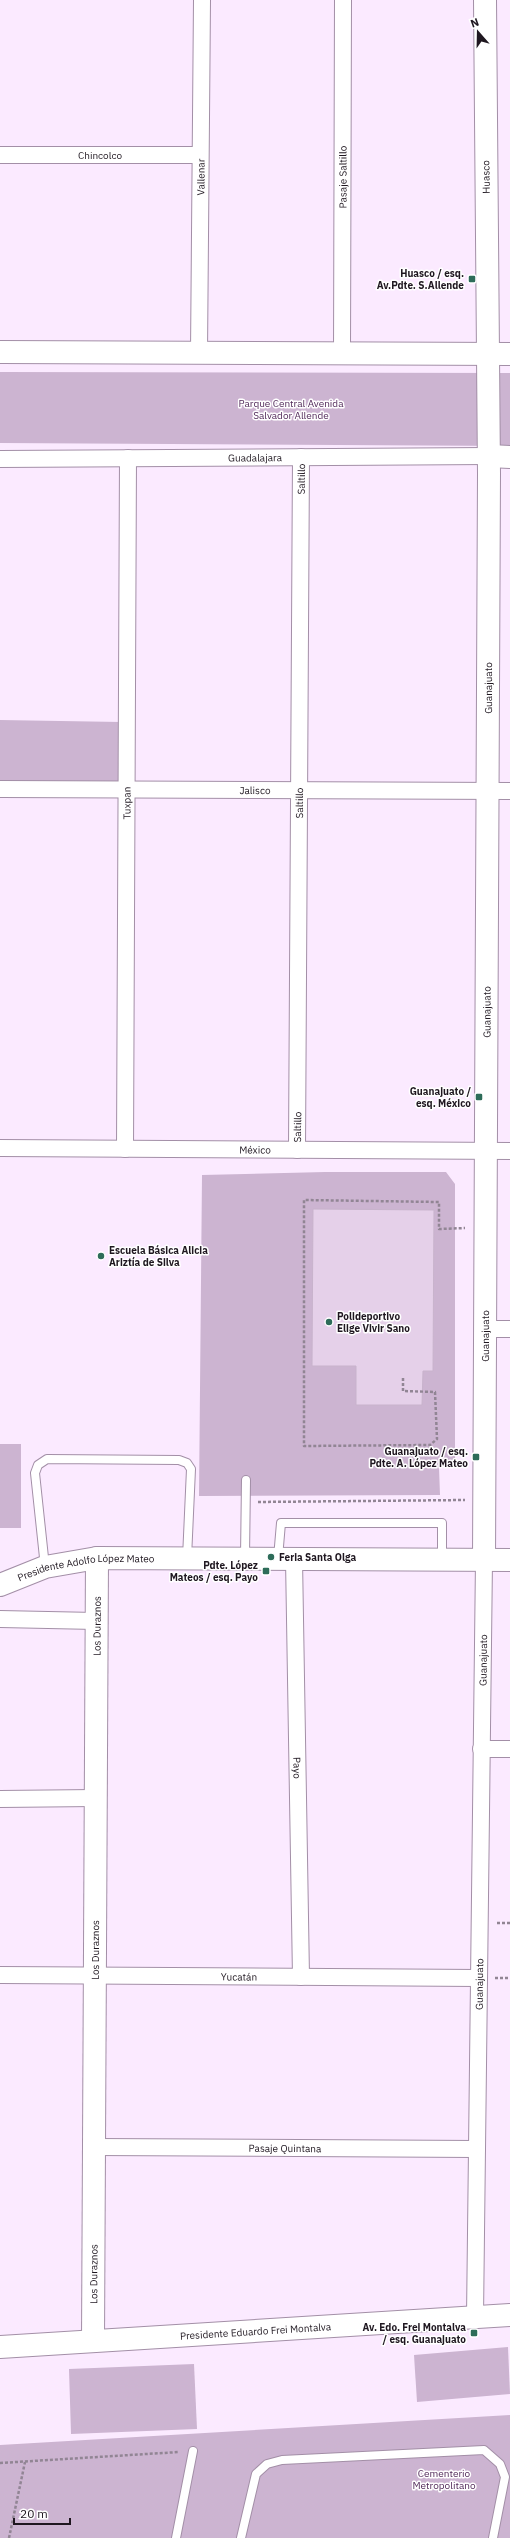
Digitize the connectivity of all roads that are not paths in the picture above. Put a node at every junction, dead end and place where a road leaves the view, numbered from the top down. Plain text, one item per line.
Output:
1 (202, 0) edge
2 (343, 0) edge
3 (485, 0) edge
4 (0, 155) edge
5 (200, 155) junction
6 (0, 352) edge
7 (198, 353) junction
8 (342, 354) junction
9 (510, 354) edge
10 (488, 355) junction
11 (488, 456) junction
12 (301, 457) junction
13 (510, 457) edge
14 (128, 458) junction
15 (0, 459) edge
16 (0, 789) edge
17 (127, 790) junction
18 (299, 790) junction
19 (487, 791) junction
20 (510, 791) edge
21 (0, 1148) edge
22 (125, 1149) junction
23 (297, 1150) junction
24 (485, 1150) junction
25 (510, 1151) edge
26 (485, 1329) junction
27 (510, 1329) edge
28 (246, 1480) dead end
29 (96, 1558) junction
30 (187, 1559) junction
31 (245, 1559) junction
32 (286, 1559) junction
33 (442, 1560) junction
34 (484, 1560) junction
35 (510, 1560) edge
36 (45, 1567) junction
37 (0, 1585) edge
38 (0, 1620) edge
39 (96, 1621) junction
40 (481, 1749) junction
41 (510, 1749) edge
42 (95, 1798) junction
43 (0, 1799) edge
44 (0, 1975) edge
45 (94, 1976) junction
46 (301, 1977) junction
47 (479, 1978) junction
48 (94, 2147) junction
49 (477, 2149) junction
50 (510, 2315) edge
51 (475, 2317) junction
52 (93, 2341) junction
53 (0, 2346) edge
54 (193, 2451) road end
55 (176, 2538) edge
56 (241, 2538) edge
57 (493, 2538) edge

1 - 5 street, Vallenar
2 - 8 street, Pasaje Saltillo
3 - 10 street, Huasco
4 - 5 street, Chincolco
5 - 7 street, Vallenar
6 - 7 street
7 - 8 street
8 - 10 street
9 - 10 street
10 - 11 street, Guanajuato
11 - 12 street, Guadalajara
11 - 13 street, Guadalajara
11 - 19 street, Guanajuato
12 - 14 street, Guadalajara
12 - 18 street, Saltillo
14 - 15 street, Guadalajara
14 - 17 street, Tuxpan
16 - 17 street, Jalisco
17 - 18 street, Jalisco
17 - 22 street, Tuxpan
18 - 19 street, Jalisco
18 - 23 street, Saltillo
19 - 20 street, Jalisco
19 - 24 street, Guanajuato
21 - 22 street, México
22 - 23 street, México
23 - 24 street, México
24 - 25 street, México
24 - 26 street, Guanajuato
26 - 27 street
26 - 34 street, Guanajuato
28 - 31 lane
29 - 30 street, Presidente Adolfo López Mateo
29 - 36 street, Presidente Adolfo López Mateo
29 - 39 street, Los Duraznos
30 - 31 street, Presidente Adolfo López Mateo
30 - 36 lane
31 - 32 street, Presidente Adolfo López Mateo
32 - 33 street, Presidente Adolfo López Mateo
32 - 33 lane
32 - 46 street, Payo
33 - 34 street, Presidente Adolfo López Mateo
34 - 35 street, Presidente Adolfo López Mateo
34 - 40 street, Guanajuato
36 - 37 street, Presidente Adolfo López Mateo
38 - 39 street
39 - 42 street, Los Duraznos
40 - 41 street
40 - 47 street, Guanajuato
42 - 43 street
42 - 45 street, Los Duraznos
44 - 45 street, Yucatán
45 - 46 street, Yucatán
45 - 48 street, Los Duraznos
46 - 47 street, Yucatán
47 - 49 street, Guanajuato
48 - 49 street, Pasaje Quintana
48 - 52 street, Los Duraznos
49 - 51 street, Guanajuato
50 - 51 street, Presidente Eduardo Frei Montalva
51 - 52 street, Presidente Eduardo Frei Montalva
52 - 53 street, Presidente Eduardo Frei Montalva
54 - 55 lane
56 - 57 lane

